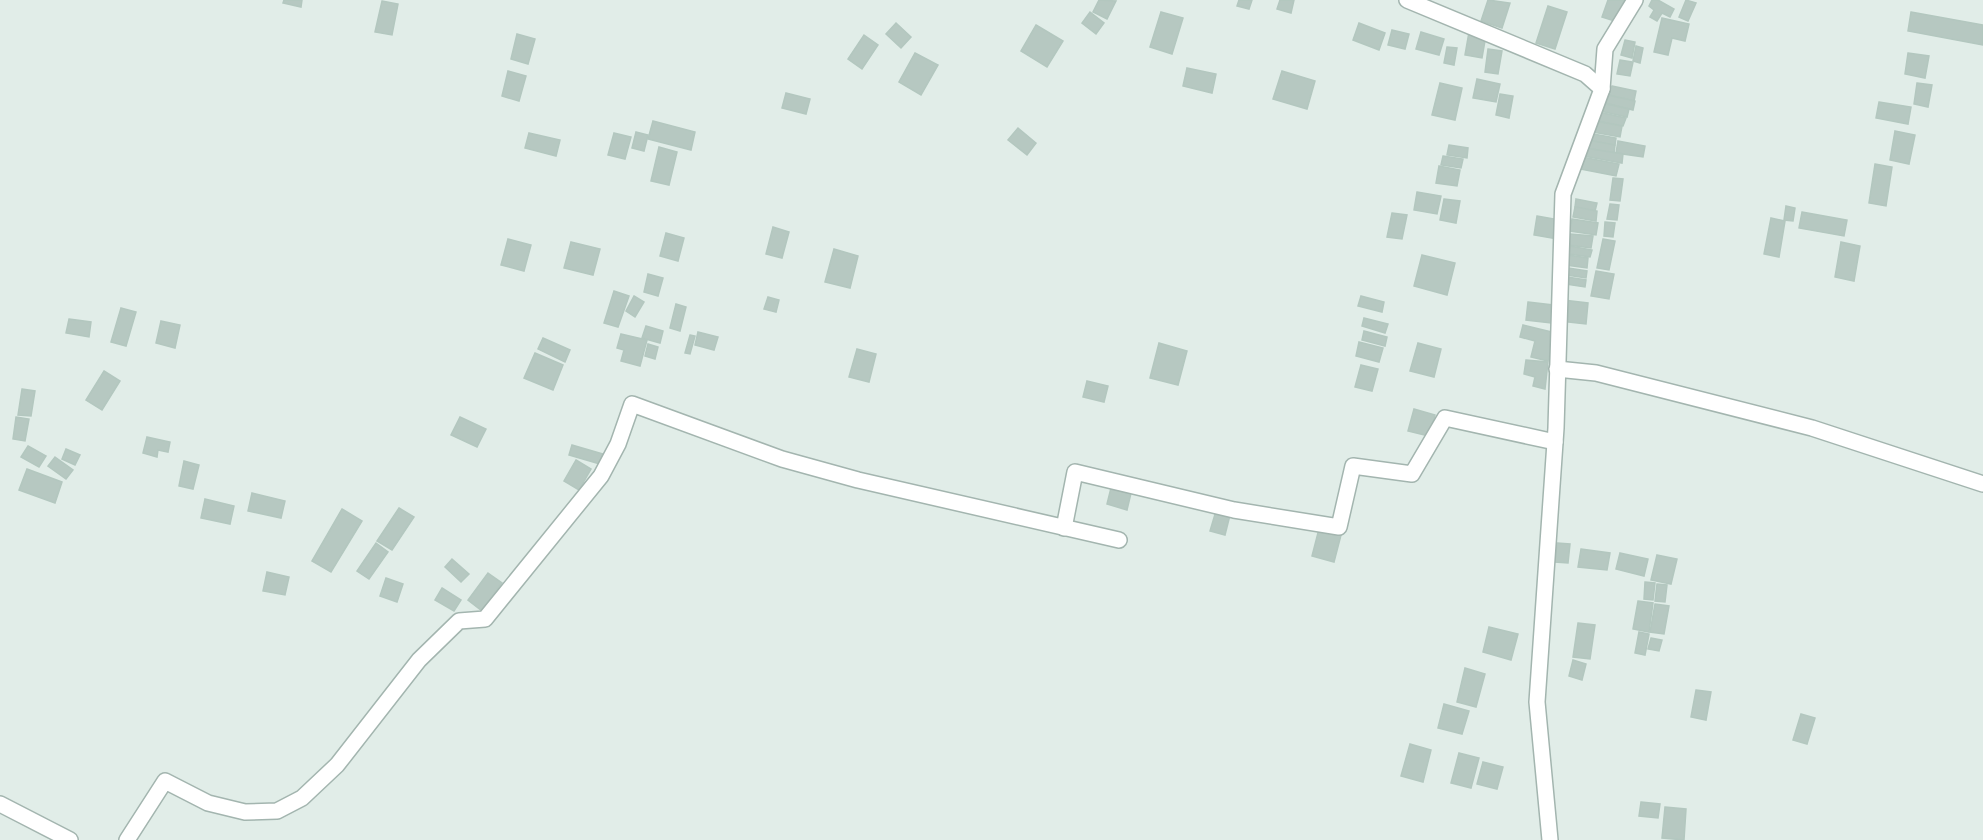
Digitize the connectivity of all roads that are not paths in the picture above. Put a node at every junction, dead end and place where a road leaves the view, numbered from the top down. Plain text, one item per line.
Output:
1 (1407, 0) edge
2 (1635, 0) edge
3 (1602, 89) junction
4 (1557, 369) junction
5 (1555, 442) junction
6 (1983, 484) edge
7 (1064, 528) junction
8 (1119, 540) dead end
9 (0, 804) edge
10 (70, 840) edge
11 (127, 840) edge
12 (1550, 840) edge

1 - 3 street
2 - 3 street
3 - 4 street
4 - 5 street
4 - 6 street
5 - 7 street
5 - 12 street
7 - 8 street
7 - 11 street
9 - 10 street

